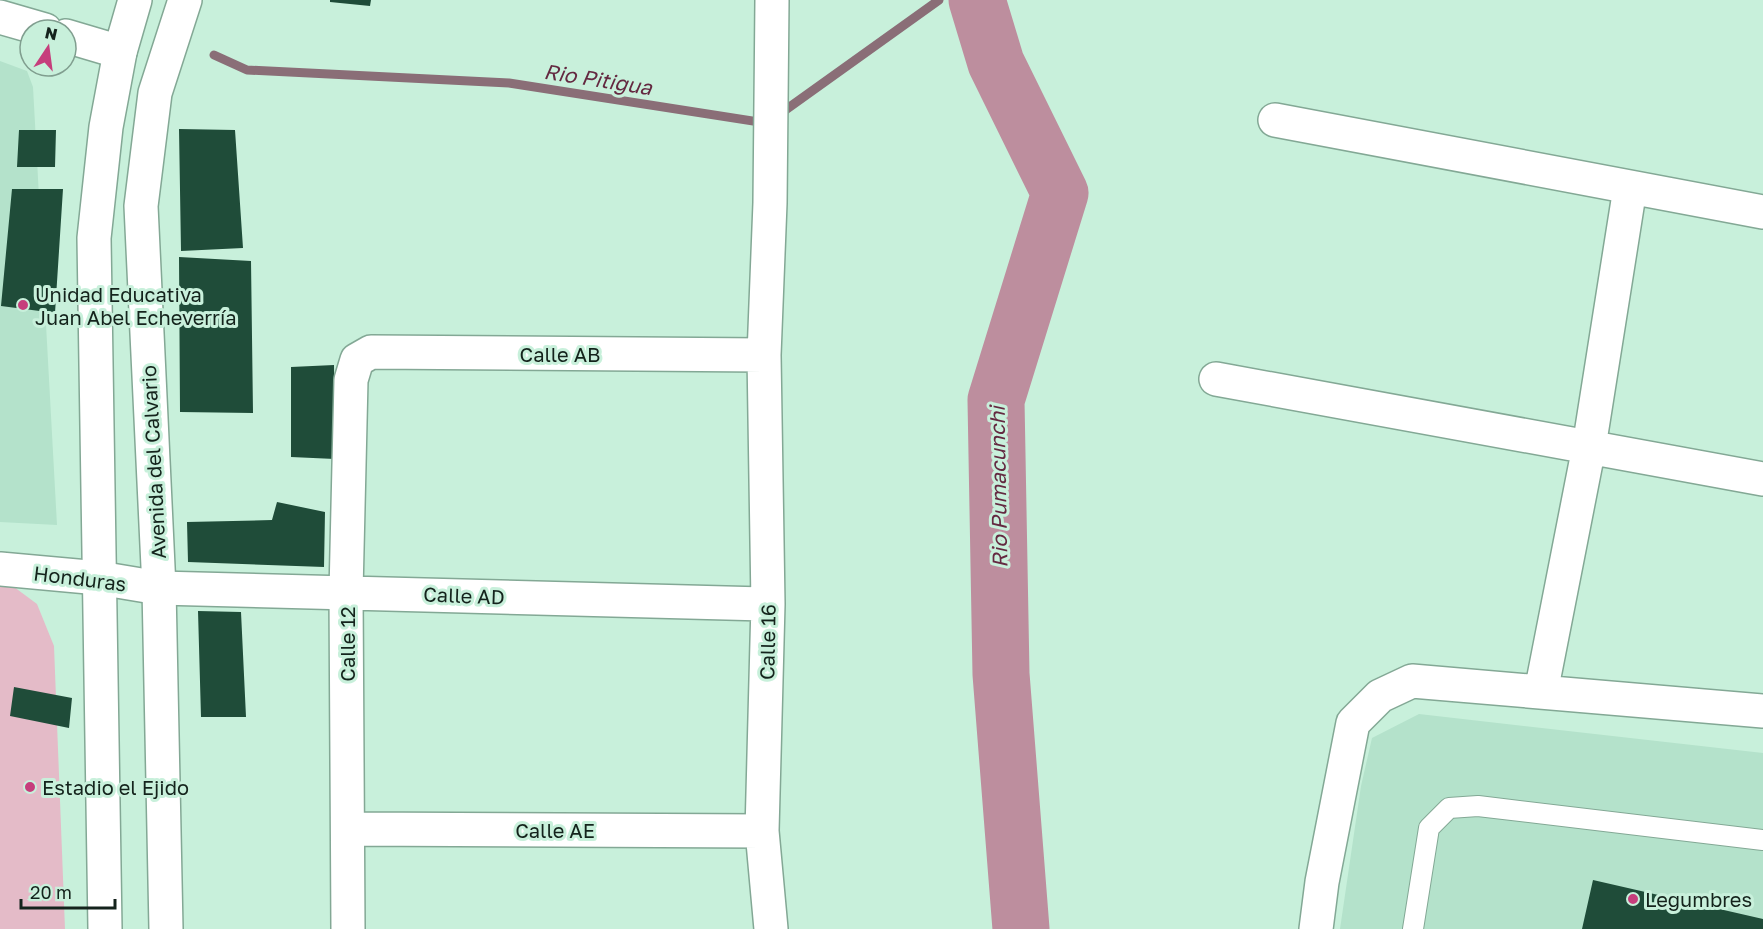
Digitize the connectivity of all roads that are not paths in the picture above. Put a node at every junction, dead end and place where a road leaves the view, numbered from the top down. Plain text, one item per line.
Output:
1 (135, 0) edge
2 (185, 0) edge
3 (772, 0) edge
4 (0, 17) edge
5 (18, 22) edge
6 (78, 40) edge
7 (120, 52) junction
8 (1275, 120) dead end
9 (1630, 188) junction
10 (1763, 212) edge
11 (764, 355) junction
12 (357, 360) joint
13 (1216, 379) dead end
14 (1589, 447) junction
15 (1763, 479) edge
16 (0, 569) edge
17 (99, 578) junction
18 (159, 588) junction
19 (346, 592) junction
20 (768, 604) junction
21 (1541, 692) junction
22 (1763, 711) edge
23 (348, 829) junction
24 (762, 831) junction
25 (1763, 840) edge
26 (105, 929) edge
27 (166, 929) edge
28 (348, 929) edge
29 (771, 929) edge
30 (1316, 929) edge
31 (1413, 929) edge

1 - 7 street
2 - 18 street, Avenida del Calvario
3 - 11 street, Calle 16
4 - 5 street
6 - 7 street
7 - 17 street
8 - 9 street
9 - 10 street
9 - 14 street
11 - 12 street, Calle AB
11 - 20 street, Calle 16
12 - 19 street, Calle 12
13 - 14 street
14 - 15 street
14 - 21 street
16 - 17 street, Honduras
17 - 18 street, Honduras
17 - 26 street
18 - 19 street, Calle AD
18 - 27 street, Avenida del Calvario
19 - 20 street, Calle AD
19 - 23 street, Calle 12
20 - 24 street, Calle 16
21 - 22 street
21 - 30 street
23 - 24 street, Calle AE
23 - 28 street, Calle 12
24 - 29 street, Calle 16
25 - 31 lane

